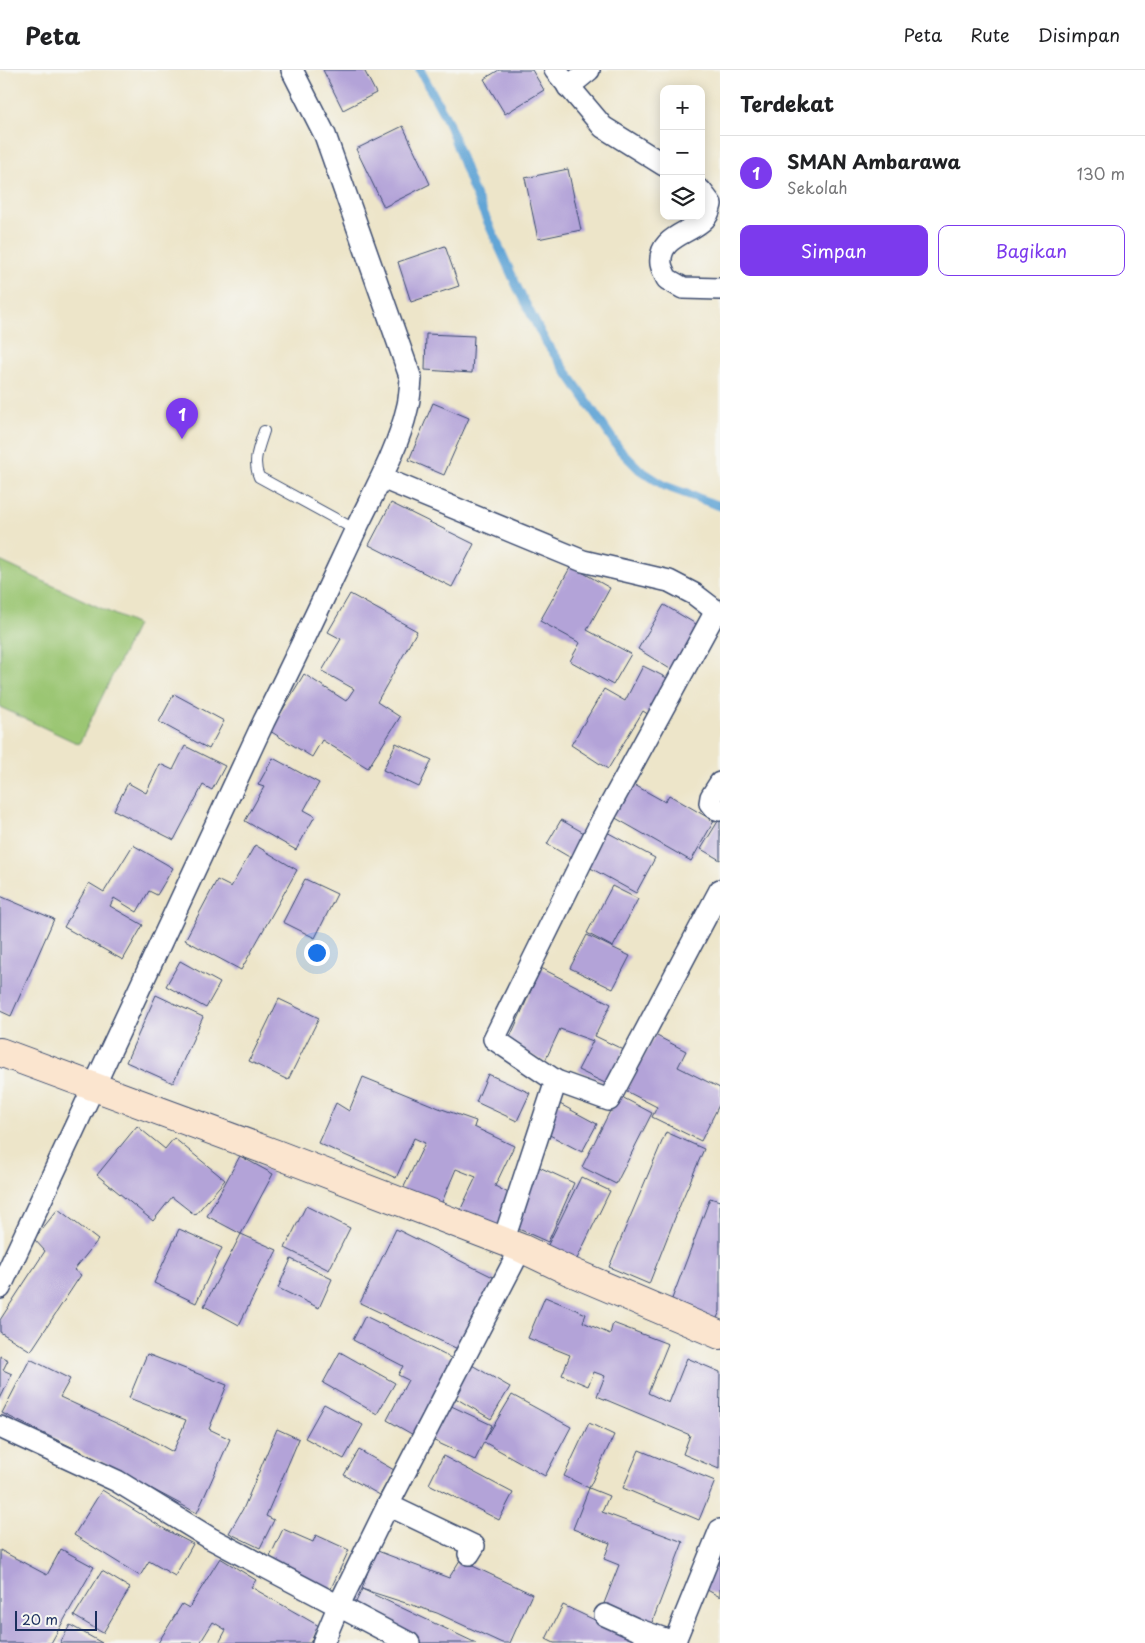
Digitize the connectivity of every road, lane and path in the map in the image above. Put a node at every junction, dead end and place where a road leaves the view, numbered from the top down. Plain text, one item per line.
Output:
1 (292, 70) edge
2 (555, 70) edge
3 (589, 70) edge
4 (568, 87) junction
5 (660, 163) edge
6 (705, 196) edge
7 (705, 219) edge
8 (703, 220) edge
9 (720, 289) edge
10 (264, 431) dead end
11 (382, 478) junction
12 (356, 530) junction
13 (718, 612) edge
14 (720, 783) edge
15 (720, 810) edge
16 (720, 890) edge
17 (0, 1052) edge
18 (556, 1082) junction
19 (93, 1087) junction
20 (512, 1245) junction
21 (0, 1288) edge
22 (720, 1335) edge
23 (0, 1427) edge
24 (388, 1505) junction
25 (720, 1530) edge
26 (470, 1554) dead end
27 (338, 1607) junction
28 (605, 1615) dead end
29 (323, 1643) edge
30 (409, 1643) edge
31 (675, 1643) edge

1 - 11 street
2 - 4 street
3 - 4 street
4 - 5 street
6 - 7 street
8 - 9 street
10 - 12 lane
11 - 12 street
11 - 13 street
12 - 19 street
13 - 18 street
14 - 15 street
16 - 18 street
17 - 19 street
18 - 20 street
19 - 20 street
19 - 21 street
20 - 22 street
20 - 24 street
23 - 27 street
24 - 26 street
24 - 27 street
25 - 31 street
27 - 29 street
27 - 30 street
28 - 31 street

